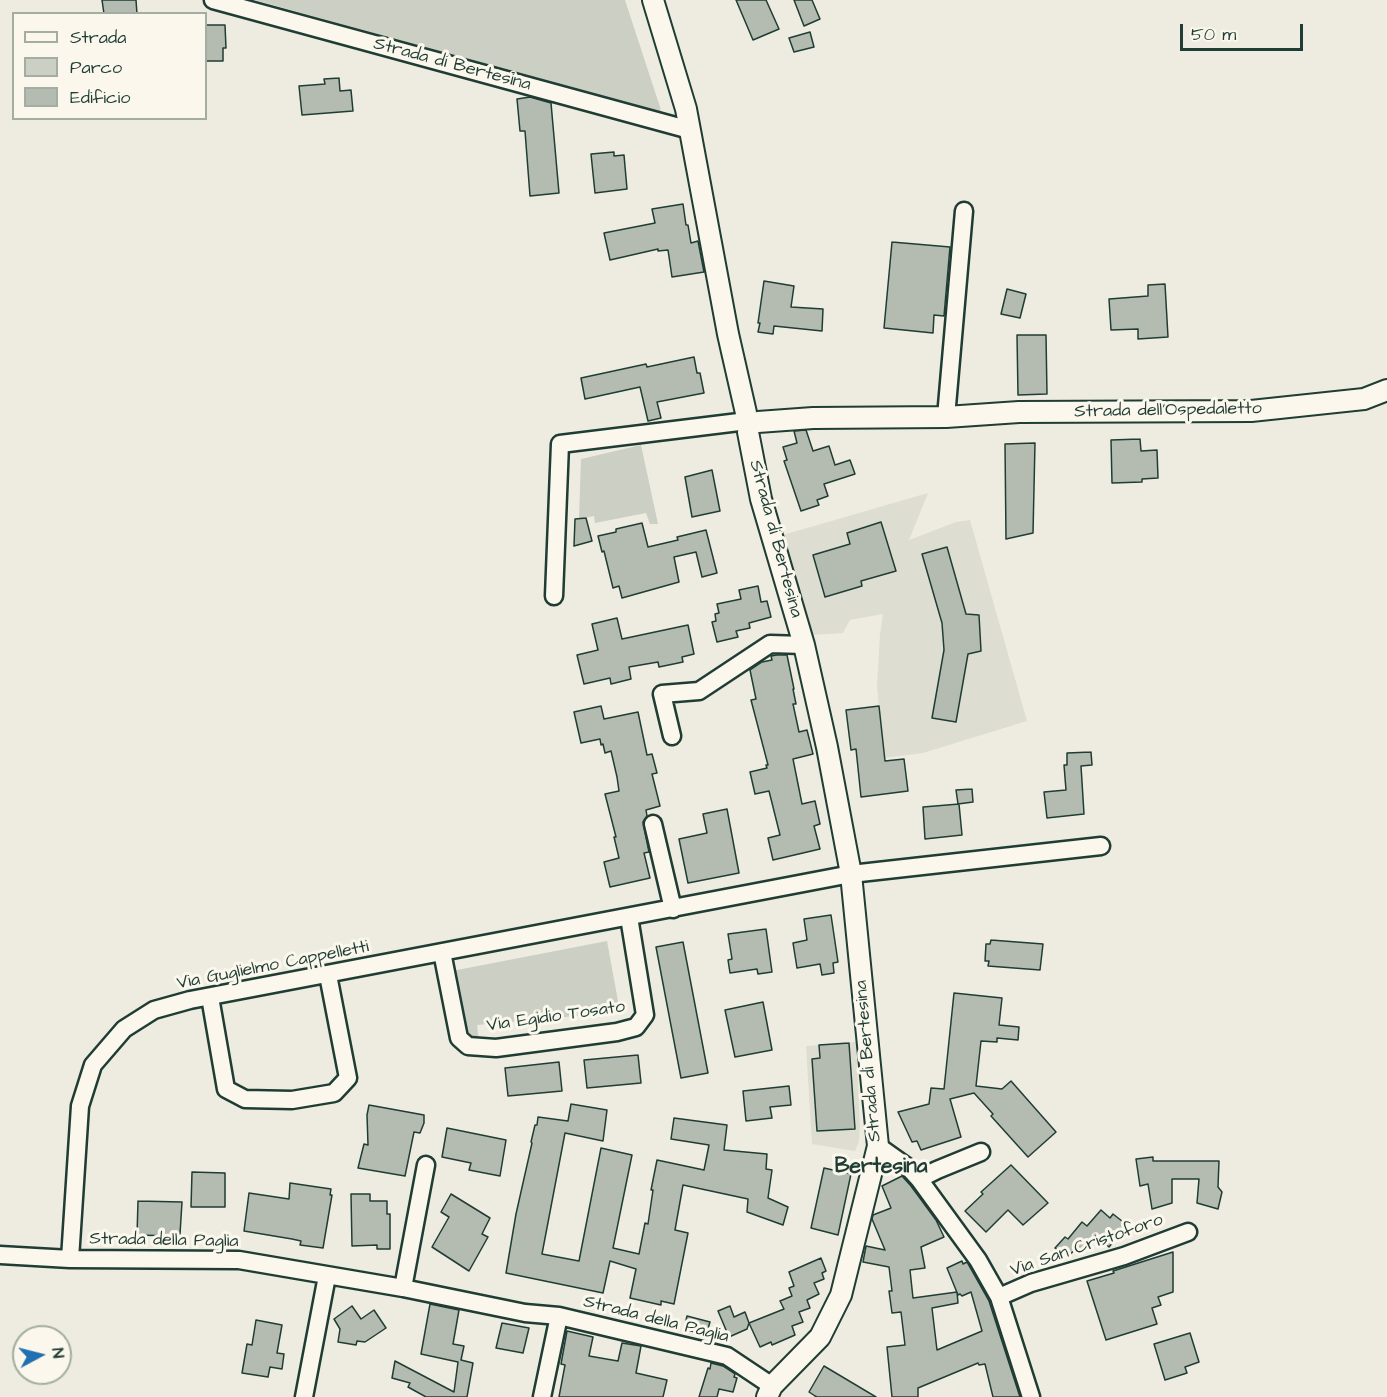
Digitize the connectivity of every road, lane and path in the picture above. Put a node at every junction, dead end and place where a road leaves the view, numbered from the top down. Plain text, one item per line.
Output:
1 (213, 0) edge
2 (653, 0) edge
3 (690, 130) junction
4 (964, 212) dead end
5 (1387, 390) edge
6 (946, 417) junction
7 (748, 422) junction
8 (554, 596) dead end
9 (804, 645) junction
10 (672, 736) dead end
11 (653, 824) dead end
12 (1101, 846) dead end
13 (851, 874) junction
14 (673, 909) junction
15 (629, 917) junction
16 (442, 952) junction
17 (328, 975) junction
18 (210, 997) junction
19 (878, 1146) junction
20 (981, 1152) dead end
21 (426, 1165) dead end
22 (919, 1179) junction
23 (1188, 1232) dead end
24 (0, 1255) edge
25 (70, 1258) junction
26 (327, 1276) junction
27 (403, 1288) junction
28 (999, 1297) junction
29 (559, 1316) junction
30 (769, 1391) edge
31 (304, 1397) edge
32 (542, 1397) edge
33 (1031, 1397) edge

1 - 3 street, Strada di Bertesina
2 - 3 street, Strada di Bertesina
3 - 7 street, Strada di Bertesina
4 - 6 street
5 - 6 street, Strada dell'Ospedaletto
6 - 7 street, Strada dell'Ospedaletto
7 - 8 street
7 - 9 street, Strada di Bertesina
9 - 10 street, Strada di Bertesina
9 - 13 street, Strada di Bertesina
11 - 14 street
12 - 13 street
13 - 14 street, Via Guglielmo Cappelletti
13 - 19 street, Strada di Bertesina
14 - 15 street, Via Guglielmo Cappelletti
15 - 16 street, Via Guglielmo Cappelletti
15 - 16 street, Via Egidio Tosato
16 - 17 street, Via Guglielmo Cappelletti
17 - 18 street, Via Guglielmo Cappelletti
17 - 18 street
18 - 25 street, Via Guglielmo Cappelletti
19 - 22 street, Via San Cristoforo
19 - 30 street, Strada di Bertesina
20 - 22 street
21 - 27 street
22 - 28 street, Via San Cristoforo
23 - 28 street, Via San Cristoforo
24 - 25 street, Strada della Paglia
25 - 26 street, Strada della Paglia
26 - 27 street, Strada della Paglia
26 - 31 street
27 - 29 street, Strada della Paglia
28 - 33 street, Via San Cristoforo
29 - 30 street, Strada della Paglia
29 - 32 street, Strada della Paglia

